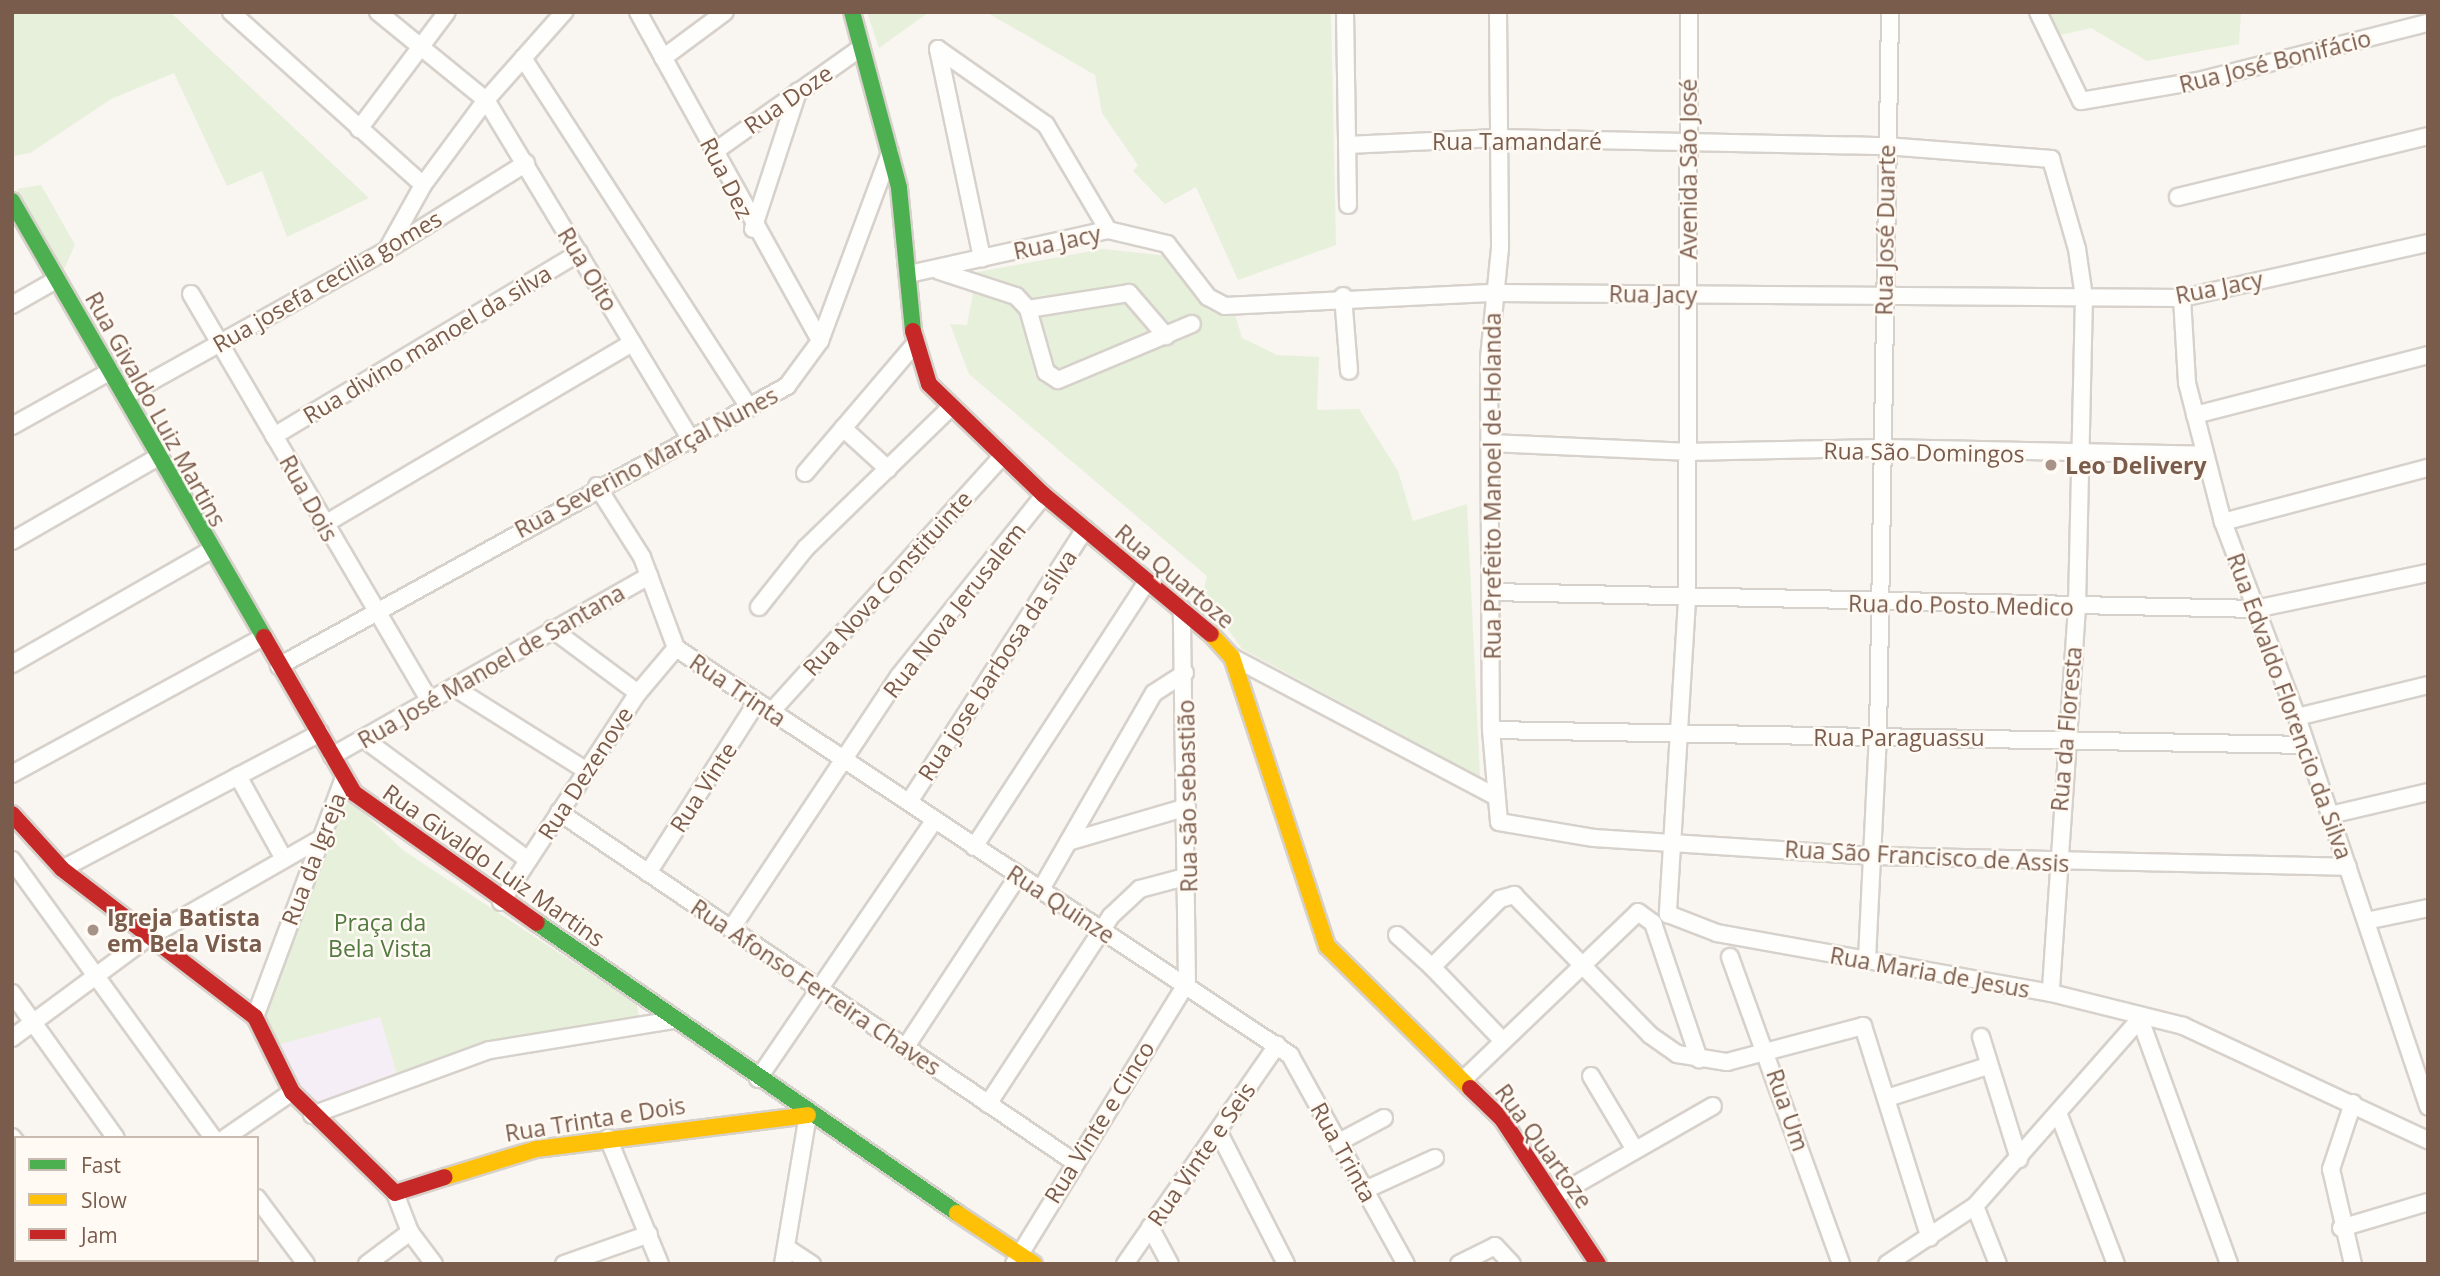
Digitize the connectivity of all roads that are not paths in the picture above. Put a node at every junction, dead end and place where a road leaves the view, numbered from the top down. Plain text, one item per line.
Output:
1 (230, 12) edge
2 (378, 12) edge
3 (447, 12) edge
4 (564, 12) edge
5 (638, 12) edge
6 (725, 12) edge
7 (852, 12) edge
8 (1345, 12) edge
9 (1499, 12) edge
10 (1689, 12) edge
11 (1890, 12) edge
12 (2038, 12) edge
13 (2428, 23) edge
14 (418, 46) junction
15 (862, 47) junction
16 (523, 58) junction
17 (663, 58) junction
18 (798, 91) junction
19 (486, 100) junction
20 (359, 129) junction
21 (2428, 136) edge
22 (1497, 138) junction
23 (1687, 143) junction
24 (1348, 145) junction
25 (1886, 146) junction
26 (891, 151) junction
27 (714, 152) junction
28 (2051, 159) joint
29 (526, 163) junction
30 (423, 185) junction
31 (2178, 197) dead end
32 (12, 201) edge
33 (1348, 205) dead end
34 (753, 229) junction
35 (1108, 230) junction
36 (2428, 243) edge
37 (387, 250) junction
38 (579, 253) junction
39 (982, 258) junction
40 (933, 270) junction
41 (909, 274) junction
42 (56, 280) junction
43 (1495, 293) junction
44 (191, 294) dead end
45 (1688, 294) junction
46 (1343, 296) junction
47 (2084, 297) junction
48 (2182, 298) junction
49 (1883, 300) junction
50 (12, 305) edge
51 (1028, 309) junction
52 (1192, 324) dead end
53 (1166, 336) junction
54 (820, 341) junction
55 (221, 342) junction
56 (632, 343) junction
57 (914, 345) junction
58 (2428, 355) edge
59 (111, 371) junction
60 (1349, 371) dead end
61 (125, 396) junction
62 (749, 408) junction
63 (950, 408) junction
64 (2195, 415) junction
65 (12, 426) edge
66 (843, 428) junction
67 (274, 436) junction
68 (690, 438) junction
69 (1490, 443) junction
70 (1882, 448) junction
71 (1685, 453) junction
72 (1003, 455) junction
73 (2205, 455) junction
74 (158, 457) junction
75 (2075, 457) junction
76 (888, 468) junction
77 (2428, 468) edge
78 (805, 473) dead end
79 (597, 486) junction
80 (1044, 495) junction
81 (2224, 522) junction
82 (323, 525) junction
83 (1085, 529) junction
84 (12, 541) edge
85 (209, 551) junction
86 (2428, 573) edge
87 (649, 576) junction
88 (1147, 582) junction
89 (1491, 592) junction
90 (1687, 600) junction
91 (1881, 603) junction
92 (758, 607) dead end
93 (2077, 607) junction
94 (1182, 609) junction
95 (2255, 609) junction
96 (374, 614) junction
97 (552, 629) junction
98 (263, 636) junction
99 (676, 648) junction
100 (1232, 657) junction
101 (12, 664) edge
102 (279, 666) junction
103 (1185, 673) junction
104 (2428, 685) edge
105 (455, 688) junction
106 (638, 693) junction
107 (430, 701) junction
108 (764, 707) junction
109 (2297, 717) junction
110 (1491, 730) junction
111 (320, 733) junction
112 (1682, 733) junction
113 (1878, 737) junction
114 (2064, 737) junction
115 (364, 739) junction
116 (2306, 744) junction
117 (332, 756) junction
118 (845, 763) junction
119 (585, 770) junction
120 (12, 775) edge
121 (238, 776) junction
122 (344, 780) junction
123 (2428, 792) edge
124 (1493, 795) junction
125 (909, 802) junction
126 (1187, 807) junction
127 (559, 811) junction
128 (12, 814) edge
129 (2330, 815) junction
130 (935, 820) junction
131 (1508, 828) joint
132 (320, 839) junction
133 (1071, 841) junction
134 (1672, 843) junction
135 (974, 846) junction
136 (1873, 856) junction
137 (284, 859) junction
138 (12, 860) edge
139 (528, 860) junction
140 (2056, 862) junction
141 (2348, 867) junction
142 (62, 869) junction
143 (648, 873) junction
144 (1018, 876) junction
145 (1189, 876) junction
146 (1040, 891) junction
147 (501, 902) junction
148 (2428, 908) edge
149 (2366, 921) junction
150 (731, 929) junction
151 (1101, 932) junction
152 (1397, 934) dead end
153 (147, 938) junction
154 (1730, 957) dead end
155 (1867, 960) junction
156 (1580, 966) junction
157 (1432, 967) junction
158 (99, 977) junction
159 (1186, 982) junction
160 (817, 986) junction
161 (12, 993) edge
162 (2050, 993) junction
163 (254, 1017) junction
164 (2140, 1019) junction
165 (673, 1020) junction
166 (34, 1024) junction
167 (1981, 1037) dead end
168 (12, 1038) edge
169 (1503, 1041) junction
170 (1278, 1045) junction
171 (905, 1048) junction
172 (1769, 1055) junction
173 (1699, 1059) junction
174 (1988, 1066) junction
175 (1591, 1076) dead end
176 (758, 1079) junction
177 (1464, 1079) junction
178 (292, 1092) junction
179 (1887, 1098) junction
180 (2353, 1103) junction
181 (988, 1104) junction
182 (1713, 1106) dead end
183 (2428, 1107) edge
184 (312, 1115) junction
185 (808, 1115) junction
186 (2059, 1115) junction
187 (1384, 1118) dead end
188 (1218, 1131) junction
189 (115, 1136) edge
190 (212, 1136) edge
191 (228, 1136) edge
192 (608, 1138) junction
193 (2428, 1140) edge
194 (1339, 1142) junction
195 (1634, 1148) junction
196 (1435, 1158) dead end
197 (2020, 1159) junction
198 (1073, 1161) junction
199 (1365, 1190) junction
200 (395, 1193) junction
201 (1554, 1197) junction
202 (259, 1201) edge
203 (2428, 1202) edge
204 (1975, 1206) junction
205 (1150, 1227) junction
206 (2341, 1228) junction
207 (410, 1232) junction
208 (649, 1234) junction
209 (1930, 1238) junction
210 (785, 1256) edge
211 (1017, 1259) edge
212 (306, 1264) edge
213 (367, 1264) edge
214 (434, 1264) edge
215 (564, 1264) edge
216 (660, 1264) edge
217 (812, 1264) edge
218 (1034, 1264) edge
219 (1125, 1264) edge
220 (1170, 1264) edge
221 (1286, 1264) edge
222 (1406, 1264) edge
223 (1459, 1264) edge
224 (1512, 1264) edge
225 (1598, 1264) edge
226 (1841, 1264) edge
227 (1887, 1264) edge
228 (1998, 1264) edge
229 (2116, 1264) edge
230 (2229, 1264) edge
231 (2353, 1264) edge

1 - 20 street
2 - 14 street, Rua Oito
3 - 14 street
4 - 16 street
5 - 17 street, Rua Dez
6 - 17 street
7 - 15 street, Rua Quartoze
8 - 24 street
9 - 22 street, Rua Prefeito Manoel de Holanda
10 - 23 street, Avenida São José
11 - 25 street, Rua José Duarte
12 - 13 street, Rua José Bonifácio
14 - 19 street, Rua Oito
14 - 20 street
15 - 18 street, Rua Doze
15 - 26 street, Rua Quartoze
16 - 19 street
16 - 62 street
17 - 27 street, Rua Dez
18 - 27 street, Rua Doze
18 - 34 street
19 - 29 street, Rua Oito
19 - 30 street
20 - 30 street
21 - 31 street
22 - 23 street, Rua Tamandaré
22 - 24 street, Rua Tamandaré
22 - 43 street, Rua Prefeito Manoel de Holanda
23 - 25 street, Rua Tamandaré
23 - 45 street, Avenida São José
24 - 33 street
25 - 28 street, Rua Tamandaré
25 - 49 street, Rua José Duarte
26 - 41 street, Rua Quartoze
26 - 54 street, Rua Severino Marçal Nunes
27 - 34 street, Rua Dez
28 - 47 street, Rua da Floresta
29 - 37 street, Rua josefa cecilia gomes
29 - 38 street, Rua Oito
30 - 37 street
32 - 42 street, Rua Givaldo Luiz Martins
34 - 54 street, Rua Dez
35 - 39 street, Rua Jacy
35 - 39 street
35 - 46 street, Rua Jacy
36 - 48 street, Rua Jacy
37 - 55 street, Rua josefa cecilia gomes
38 - 56 street, Rua Oito
38 - 67 street, Rua divino manoel da silva
39 - 40 street, Rua Jacy
40 - 41 street, Rua Jacy
40 - 51 street
41 - 57 street, Rua Quartoze
42 - 50 street
42 - 59 street, Rua Givaldo Luiz Martins
43 - 45 street, Rua Jacy
43 - 46 street, Rua Jacy
43 - 69 street, Rua Prefeito Manoel de Holanda
44 - 55 street, Rua Dois
45 - 49 street, Rua Jacy
45 - 71 street, Avenida São José
46 - 60 street
47 - 48 street, Rua Jacy
47 - 49 street, Rua Jacy
47 - 75 street, Rua da Floresta
48 - 64 street, Rua Edvaldo Florencio da Silva
49 - 70 street, Rua José Duarte
51 - 53 street
51 - 53 street
52 - 53 street
54 - 62 street, Rua Severino Marçal Nunes
55 - 61 street, Rua josefa cecilia gomes
55 - 67 street, Rua Dois
56 - 68 street, Rua Oito
56 - 82 street
57 - 63 street, Rua Quartoze
57 - 66 street
58 - 64 street
59 - 61 street, Rua Givaldo Luiz Martins
59 - 65 street
61 - 74 street, Rua Givaldo Luiz Martins
62 - 68 street, Rua Severino Marçal Nunes
63 - 72 street, Rua Quartoze
63 - 76 street
64 - 73 street, Rua Edvaldo Florencio da Silva
66 - 76 street
66 - 78 street
67 - 82 street, Rua Dois
68 - 79 street, Rua Severino Marçal Nunes
69 - 71 street, Rua São Domingos
69 - 89 street, Rua Prefeito Manoel de Holanda
70 - 71 street, Rua São Domingos
70 - 75 street, Rua São Domingos
70 - 91 street, Rua José Duarte
71 - 90 street
72 - 80 street, Rua Quartoze
72 - 108 street, Rua Nova Constituinte
73 - 75 street, Rua São Domingos
73 - 81 street, Rua Edvaldo Florencio da Silva
74 - 84 street
74 - 85 street, Rua Givaldo Luiz Martins
75 - 93 street, Rua da Floresta
76 - 92 street
77 - 81 street
79 - 87 street, Rua Trinta
79 - 96 street, Rua Severino Marçal Nunes
80 - 83 street, Rua Quartoze
80 - 118 street, Rua Nova Jerusalem
81 - 95 street, Rua Edvaldo Florencio da Silva
82 - 96 street, Rua Dois
83 - 88 street, Rua Quartoze
83 - 125 street, Rua jose barbosa da silva
85 - 98 street, Rua Givaldo Luiz Martins
85 - 101 street
86 - 95 street, Rua do Posto Medico
87 - 97 street, Rua José Manoel de Santana
87 - 99 street, Rua Trinta
88 - 94 street, Rua Quartoze
88 - 135 street
89 - 90 street, Rua do Posto Medico
89 - 110 street, Rua Prefeito Manoel de Holanda
90 - 91 street, Rua do Posto Medico
90 - 112 street
91 - 93 street, Rua do Posto Medico
91 - 113 street, Rua José Duarte
93 - 95 street, Rua do Posto Medico
93 - 114 street, Rua da Floresta
94 - 100 street, Rua Quartoze
94 - 103 street, Rua são sebastião
95 - 109 street, Rua Edvaldo Florencio da Silva
96 - 102 street, Rua Severino Marçal Nunes
96 - 107 street, Rua Dois
97 - 105 street, Rua José Manoel de Santana
97 - 106 street
98 - 102 street, Rua Givaldo Luiz Martins
98 - 120 street
99 - 106 street, Rua Dezenove
99 - 108 street, Rua Trinta
100 - 124 street
100 - 177 street, Rua Quartoze
102 - 111 street, Rua Givaldo Luiz Martins
103 - 126 street, Rua são sebastião
103 - 133 street
104 - 109 street
105 - 107 street, Rua José Manoel de Santana
105 - 119 street
106 - 119 street, Rua Dezenove
107 - 115 street, Rua José Manoel de Santana
108 - 118 street, Rua Trinta
108 - 143 street, Rua Vinte
109 - 116 street, Rua Edvaldo Florencio da Silva
110 - 112 street, Rua Paraguassu
110 - 124 street, Rua Prefeito Manoel de Holanda
111 - 117 street, Rua Givaldo Luiz Martins
111 - 121 street
112 - 113 street, Rua Paraguassu
112 - 134 street
113 - 114 street, Rua Paraguassu
113 - 136 street
114 - 116 street, Rua Paraguassu
114 - 140 street, Rua da Floresta
115 - 117 street, Rua José Manoel de Santana
115 - 139 street
116 - 129 street, Rua Edvaldo Florencio da Silva
117 - 122 street, Rua Givaldo Luiz Martins
118 - 125 street, Rua Quinze
118 - 150 street, Rua Nova Jerusalem
119 - 127 street, Rua Dezenove
121 - 137 street
121 - 142 street
122 - 132 street, Rua da Igreja
122 - 147 street, Rua Givaldo Luiz Martins
123 - 129 street
124 - 131 street, Rua Prefeito Manoel de Holanda
125 - 130 street, Rua Quinze
126 - 133 street
126 - 145 street, Rua são sebastião
127 - 139 street, Rua Dezenove
127 - 143 street, Rua Afonso Ferreira Chaves
128 - 142 street
129 - 141 street, Rua Edvaldo Florencio da Silva
130 - 135 street, Rua Quinze
130 - 160 street
131 - 134 street, Rua São Francisco de Assis
132 - 137 street
132 - 163 street, Rua da Igreja
133 - 146 street
134 - 136 street, Rua São Francisco de Assis
134 - 155 street, Rua Maria de Jesus
135 - 144 street, Rua Quinze
136 - 140 street, Rua São Francisco de Assis
136 - 155 street
137 - 153 street
138 - 158 street
139 - 147 street, Rua Dezenove
140 - 141 street, Rua São Francisco de Assis
140 - 162 street, Rua da Floresta
141 - 149 street, Rua Edvaldo Florencio da Silva
142 - 153 street
143 - 150 street, Rua Afonso Ferreira Chaves
144 - 146 street, Rua Quinze
144 - 171 street
145 - 151 street
145 - 159 street, Rua são sebastião
146 - 151 street, Rua Quinze
147 - 165 street, Rua Givaldo Luiz Martins
148 - 149 street
149 - 183 street, Rua Edvaldo Florencio da Silva
150 - 160 street, Rua Afonso Ferreira Chaves
151 - 159 street, Rua Quinze
151 - 181 street
152 - 157 street
153 - 158 street
153 - 163 street
154 - 172 street, Rua Um
155 - 162 street, Rua Maria de Jesus
156 - 157 street
156 - 169 street
156 - 173 street
156 - 173 street
157 - 169 street
158 - 166 street
158 - 190 street
159 - 170 street, Rua Quinze
159 - 198 street, Rua Vinte e Cinco
160 - 171 street, Rua Afonso Ferreira Chaves
160 - 176 street
161 - 166 street
162 - 164 street, Rua Maria de Jesus
163 - 178 street
164 - 180 street, Rua Maria de Jesus
164 - 186 street
164 - 230 street
165 - 176 street, Rua Givaldo Luiz Martins
165 - 184 street
166 - 168 street
166 - 189 street
167 - 174 street
169 - 177 street
170 - 188 street, Rua Vinte e Seis
170 - 194 street, Rua Trinta
171 - 181 street, Rua Afonso Ferreira Chaves
172 - 173 street
172 - 179 street
172 - 226 street, Rua Um
174 - 179 street
174 - 197 street
175 - 195 street
176 - 185 street, Rua Givaldo Luiz Martins
177 - 201 street, Rua Quartoze
178 - 184 street
178 - 191 street
179 - 209 street
180 - 193 street, Rua Maria de Jesus
180 - 206 street
181 - 198 street, Rua Afonso Ferreira Chaves
182 - 195 street
184 - 200 street
185 - 192 street, Rua Trinta e Dois
185 - 210 street
185 - 211 street, Rua Givaldo Luiz Martins
186 - 197 street
186 - 229 street
187 - 194 street
188 - 205 street, Rua Vinte e Seis
188 - 221 street
192 - 200 street, Rua Trinta e Dois
192 - 208 street
194 - 199 street, Rua Trinta
195 - 201 street
196 - 199 street
197 - 204 street
198 - 211 street, Rua Vinte e Cinco
199 - 222 street, Rua Trinta
200 - 207 street
201 - 225 street, Rua Quartoze
202 - 212 street
203 - 206 street
204 - 209 street
204 - 228 street
205 - 219 street, Rua Vinte e Seis
205 - 220 street
206 - 231 street
207 - 213 street
207 - 214 street
208 - 215 street
208 - 216 street
209 - 227 street
210 - 217 street
211 - 218 street, Rua Givaldo Luiz Martins
223 - 224 street

